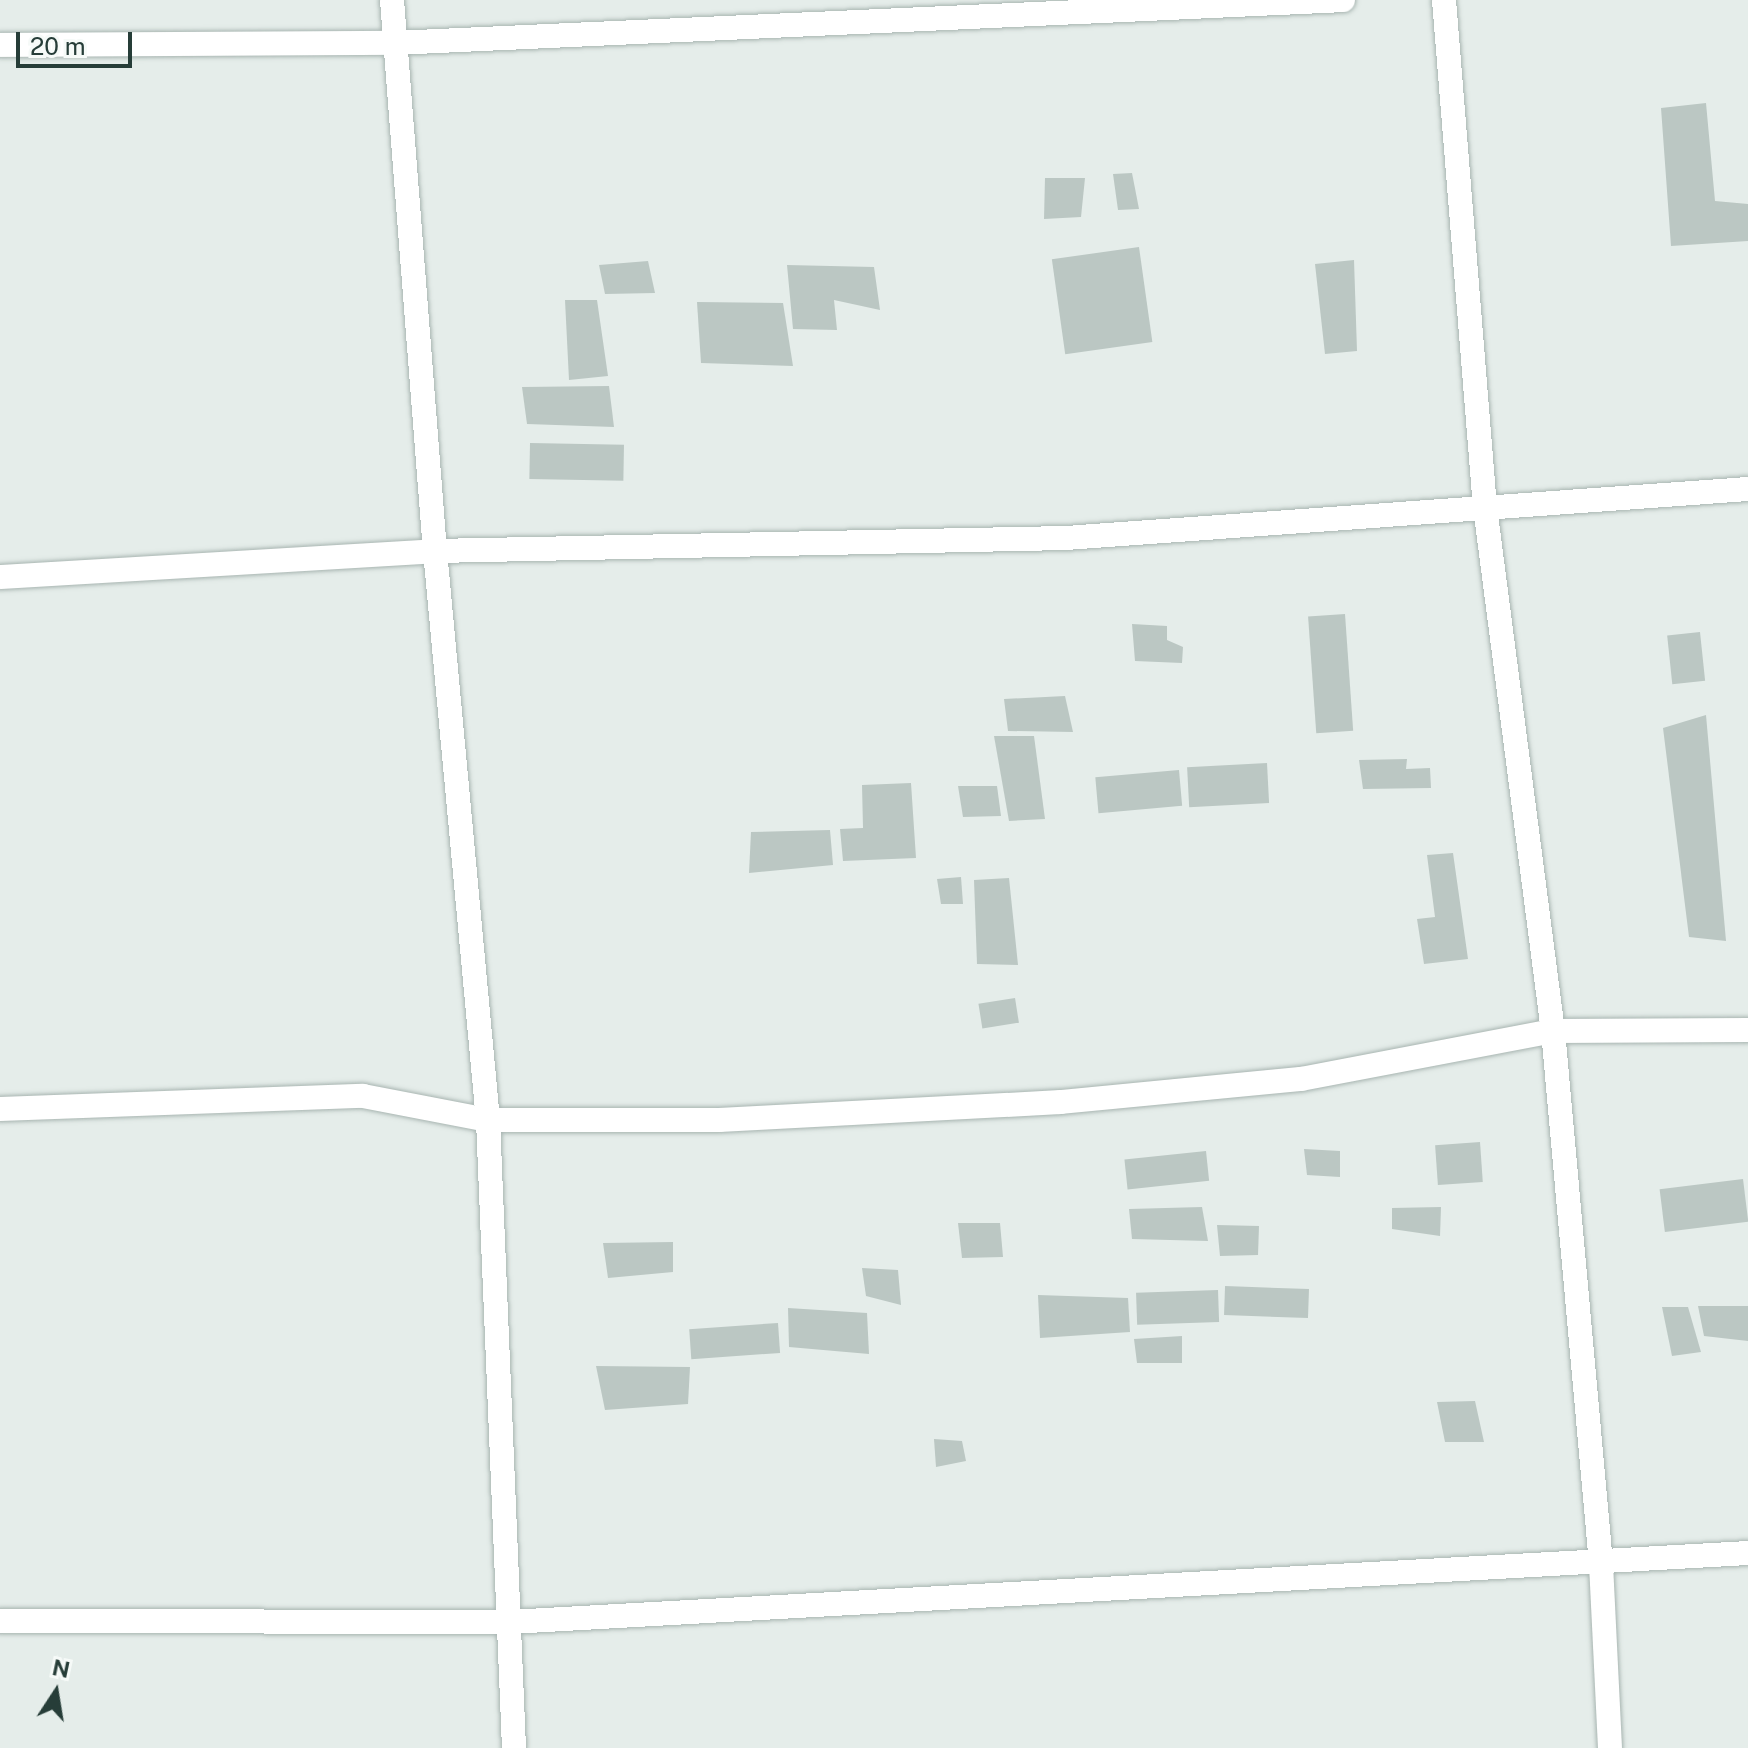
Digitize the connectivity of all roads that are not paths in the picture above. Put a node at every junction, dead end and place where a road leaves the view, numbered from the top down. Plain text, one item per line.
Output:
1 (392, 0) edge
2 (1343, 0) edge
3 (1444, 0) edge
4 (394, 43) junction
5 (0, 45) edge
6 (1748, 489) edge
7 (1485, 507) junction
8 (435, 551) junction
9 (0, 577) edge
10 (1748, 1030) edge
11 (1553, 1031) junction
12 (0, 1109) edge
13 (488, 1120) junction
14 (1748, 1553) edge
15 (1601, 1564) junction
16 (0, 1621) edge
17 (510, 1622) junction
18 (514, 1748) edge
19 (1610, 1748) edge

1 - 4 street
2 - 4 street
3 - 7 street
4 - 5 street
4 - 8 street
6 - 7 street
7 - 8 street
7 - 11 street
8 - 9 street
8 - 13 street
10 - 11 street
11 - 13 street
11 - 15 street
12 - 13 street
13 - 17 street
14 - 15 street
15 - 17 street
15 - 19 street
16 - 17 street
17 - 18 street

